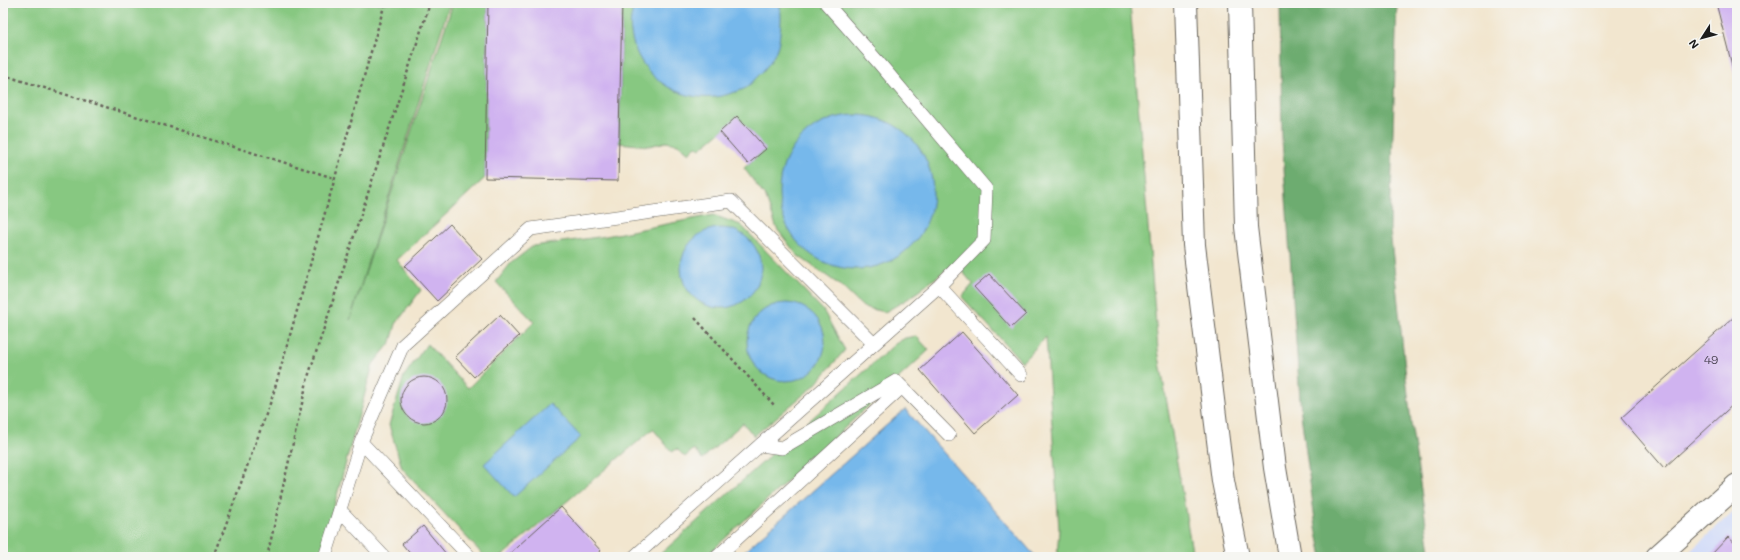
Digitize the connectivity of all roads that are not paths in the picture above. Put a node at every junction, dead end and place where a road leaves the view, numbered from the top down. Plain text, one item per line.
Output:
1 (826, 3) edge
2 (1186, 3) edge
3 (1240, 3) edge
4 (939, 286) junction
5 (874, 344) junction
6 (1021, 375) dead end
7 (902, 387) junction
8 (950, 435) dead end
9 (361, 442) junction
10 (760, 445) junction
11 (1737, 485) edge
12 (340, 510) junction
13 (326, 557) edge
14 (384, 557) edge
15 (470, 557) edge
16 (634, 557) edge
17 (717, 557) edge
18 (1238, 557) edge
19 (1290, 557) edge
20 (1657, 557) edge

1 - 4 lane
2 - 18 main road
3 - 19 main road
4 - 5 lane
4 - 6 lane
5 - 9 lane
5 - 10 lane
7 - 8 lane
7 - 10 lane
7 - 17 lane
9 - 12 lane
9 - 15 lane
10 - 16 lane
11 - 20 main road
12 - 13 lane
12 - 14 lane

